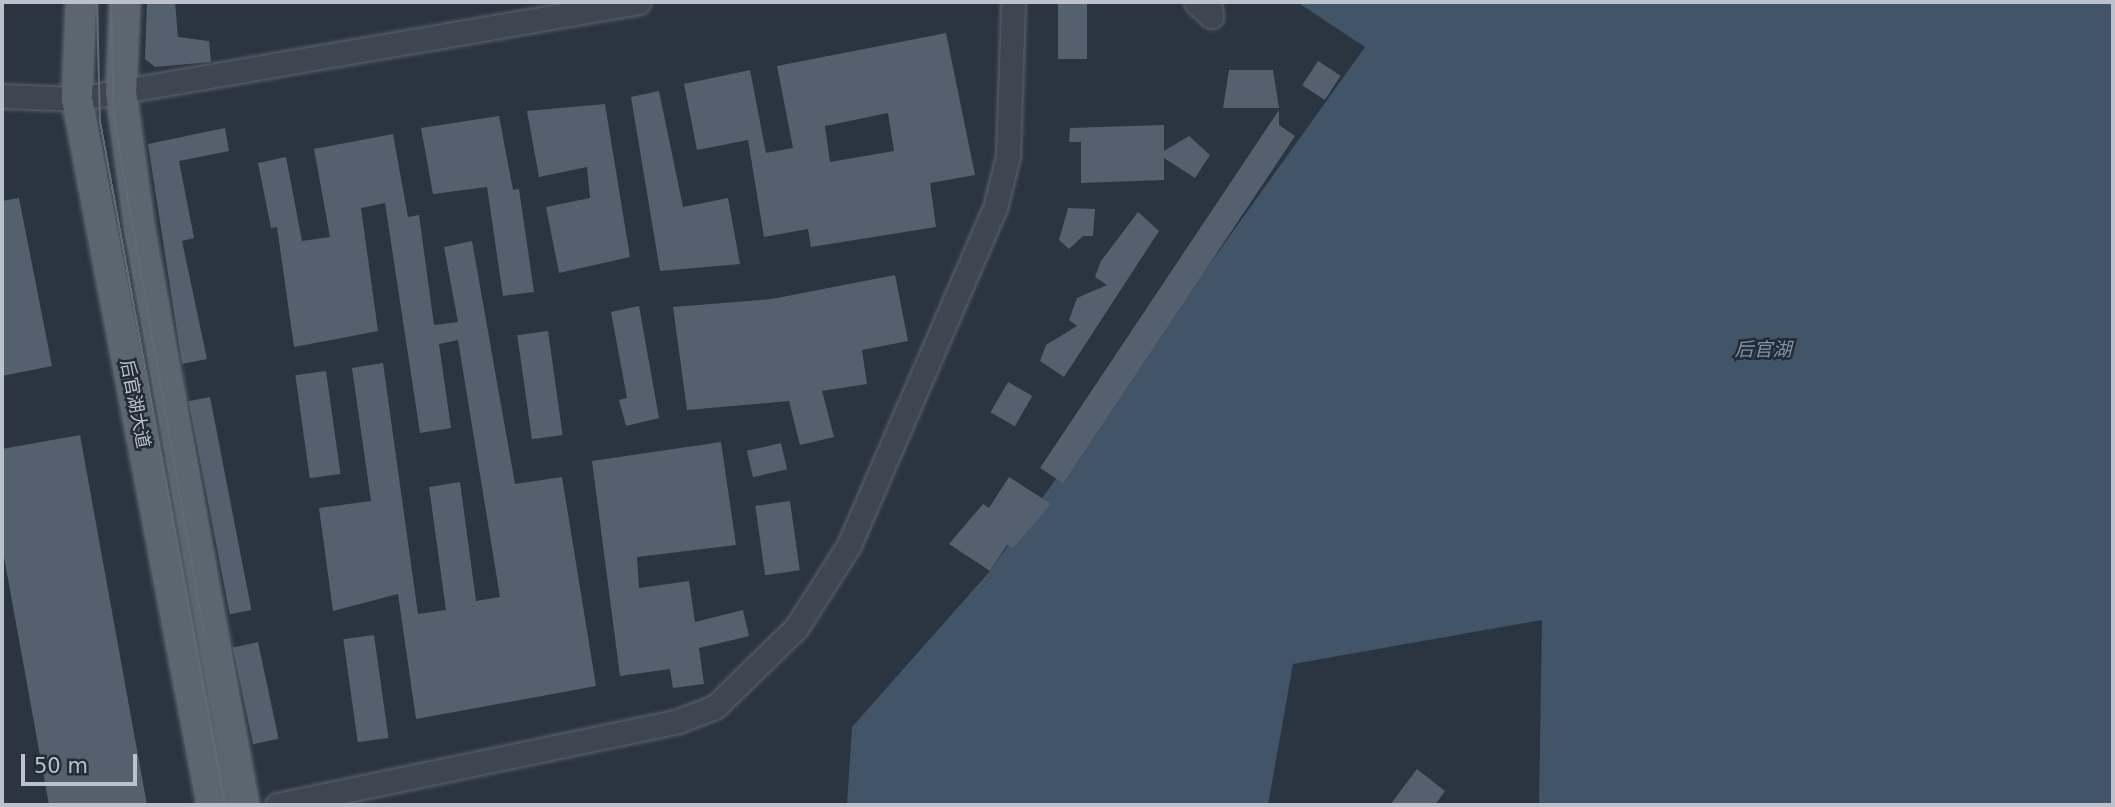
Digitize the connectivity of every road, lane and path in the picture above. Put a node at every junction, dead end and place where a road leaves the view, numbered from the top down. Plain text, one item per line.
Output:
1 (81, 2) edge
2 (125, 2) edge
3 (639, 2) edge
4 (1013, 2) edge
5 (1196, 2) edge
6 (1209, 2) edge
7 (121, 92) junction
8 (2, 96) edge
9 (77, 99) junction
10 (212, 805) edge
11 (244, 805) edge
12 (278, 805) edge

1 - 9 main road, 后官湖大道
2 - 7 main road, 后官湖大道
3 - 7 street
4 - 12 street
5 - 6 street
7 - 9 street
7 - 11 main road, 后官湖大道
8 - 9 street
9 - 10 main road, 后官湖大道

